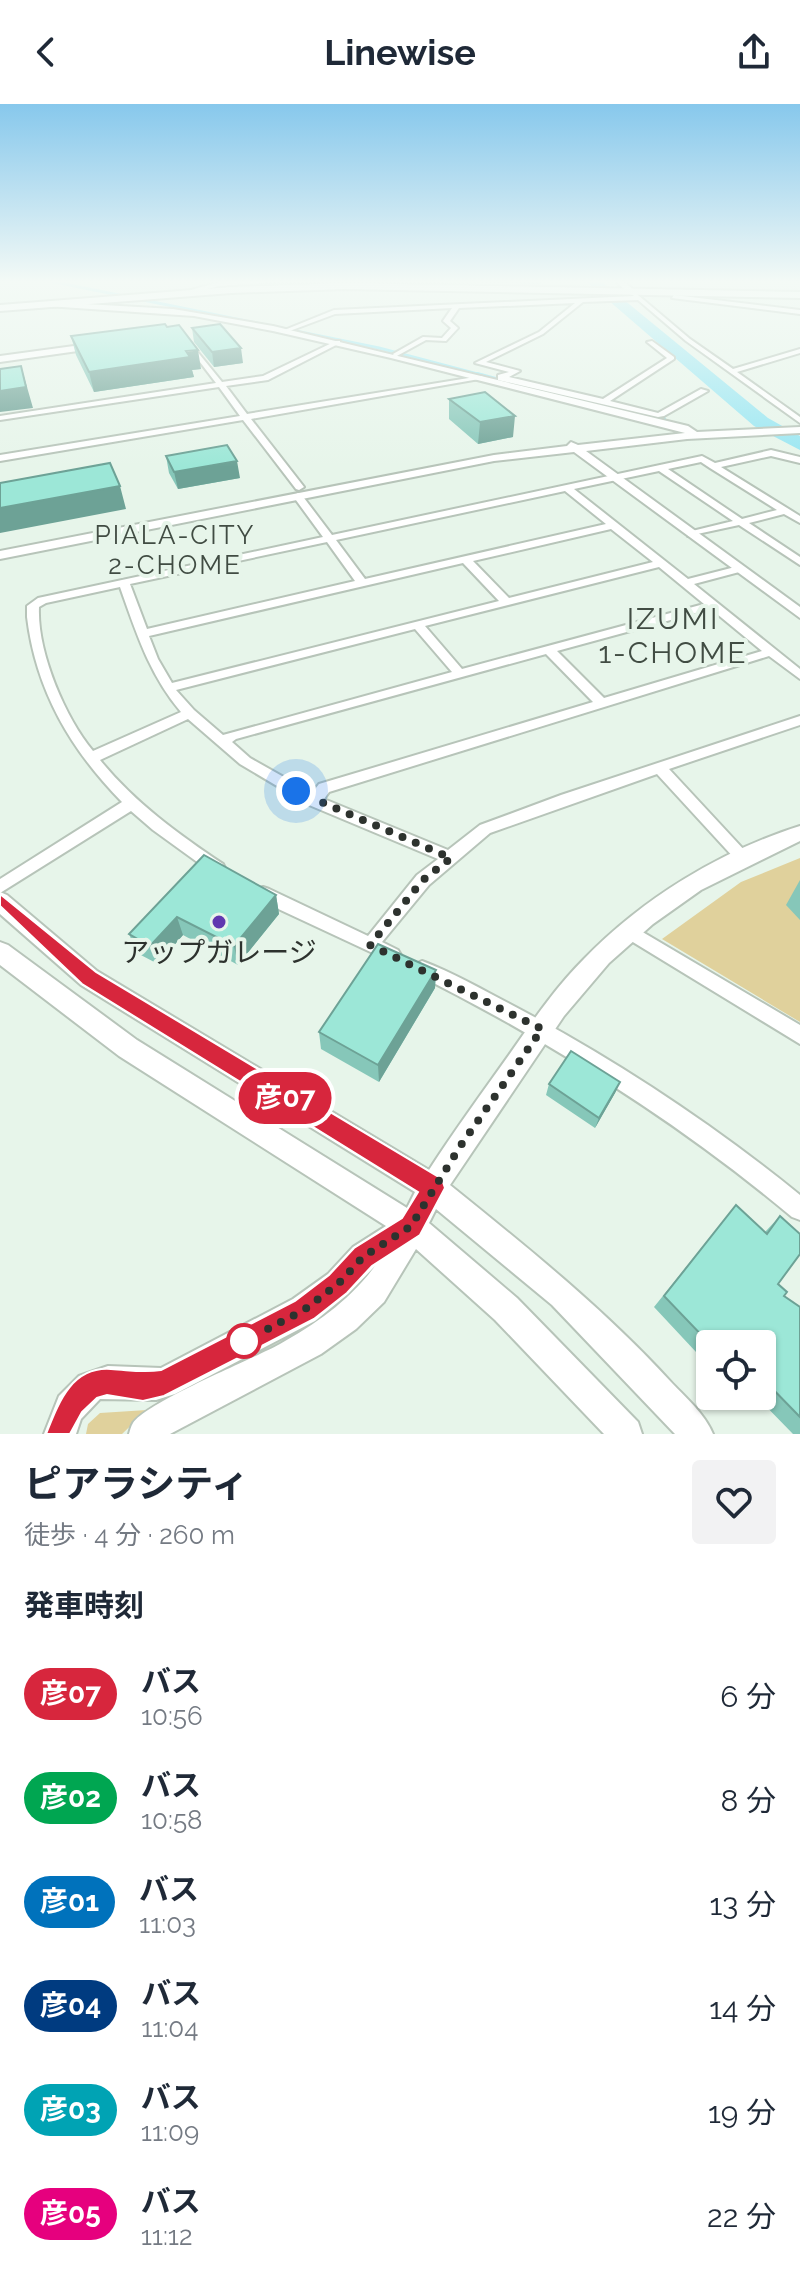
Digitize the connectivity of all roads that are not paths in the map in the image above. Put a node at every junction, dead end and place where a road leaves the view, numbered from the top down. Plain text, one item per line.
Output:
1 (189, 343) edge
2 (336, 343) edge
3 (343, 343) edge
4 (416, 343) edge
5 (520, 343) edge
6 (651, 343) edge
7 (689, 343) edge
8 (102, 345) edge
9 (800, 351) edge
10 (398, 354) junction
11 (0, 359) edge
12 (733, 371) junction
13 (481, 378) junction
14 (497, 379) junction
15 (222, 384) junction
16 (704, 391) dead end
17 (602, 403) junction
18 (779, 404) junction
19 (794, 404) dead end
20 (0, 418) edge
21 (247, 418) junction
22 (800, 426) edge
23 (684, 428) junction
24 (696, 435) junction
25 (570, 444) junction
26 (0, 458) edge
27 (800, 460) edge
28 (713, 466) junction
29 (661, 468) junction
30 (616, 477) junction
31 (567, 488) junction
32 (298, 492) junction
33 (784, 511) junction
34 (800, 520) edge
35 (740, 522) junction
36 (614, 525) junction
37 (692, 534) junction
38 (329, 539) junction
39 (0, 545) edge
40 (0, 555) edge
41 (465, 559) junction
42 (800, 562) edge
43 (662, 563) junction
44 (739, 569) junction
45 (124, 583) junction
46 (362, 583) junction
47 (687, 583) junction
48 (506, 602) junction
49 (713, 605) junction
50 (800, 614) edge
51 (418, 625) junction
52 (142, 634) junction
53 (548, 649) junction
54 (771, 652) junction
55 (460, 674) junction
56 (800, 675) edge
57 (168, 688) junction
58 (601, 703) junction
59 (189, 713) junction
60 (800, 720) edge
61 (223, 742) junction
62 (91, 758) junction
63 (660, 768) junction
64 (314, 801) junction
65 (131, 804) junction
66 (800, 833) edge
67 (741, 856) junction
68 (451, 858) junction
69 (227, 874) edge
70 (0, 887) edge
71 (253, 889) edge
72 (0, 901) edge
73 (629, 931) junction
74 (370, 945) junction
75 (0, 952) edge
76 (542, 1029) junction
77 (800, 1035) edge
78 (433, 1188) junction
79 (800, 1209) edge
80 (411, 1226) junction
81 (60, 1434) edge
82 (145, 1434) edge
83 (626, 1434) edge
84 (697, 1434) edge

1 - 15 street
2 - 15 street
3 - 10 street
4 - 10 street
5 - 14 street
6 - 17 street
7 - 12 street
8 - 11 street
9 - 12 street
10 - 13 street
12 - 18 street
13 - 14 street
13 - 21 street
14 - 17 street
14 - 23 street
15 - 20 street
15 - 21 street
16 - 17 street
18 - 19 street
18 - 22 street
21 - 26 street
21 - 32 street
22 - 23 street
22 - 24 street
23 - 24 street
23 - 25 street
24 - 25 street
25 - 30 street
25 - 32 street
27 - 28 street
28 - 29 street
28 - 33 street
29 - 30 street
29 - 35 street
30 - 31 street
30 - 37 street
31 - 36 street
31 - 38 street
32 - 38 street
32 - 39 street
32 - 40 street
33 - 34 street
33 - 35 street
35 - 37 street
35 - 42 street
36 - 41 street
36 - 43 street
37 - 44 street
38 - 45 street
38 - 46 street
41 - 46 street
41 - 48 street
43 - 47 street
43 - 48 street
44 - 47 street
44 - 50 street
45 - 52 street
45 - 62 street
46 - 52 street
47 - 49 street
48 - 51 street
49 - 53 street
49 - 54 street
51 - 55 street
51 - 57 street
52 - 57 street
53 - 55 street
53 - 58 street
54 - 56 street
54 - 58 street
55 - 61 street
57 - 59 street
58 - 64 street
59 - 61 street
59 - 62 street
60 - 63 street
61 - 64 street
62 - 65 street
63 - 67 street
63 - 68 street
64 - 68 street
65 - 69 street
65 - 70 street
66 - 67 street
67 - 73 street
68 - 74 street
71 - 74 street
72 - 78 street
73 - 76 street
73 - 77 street
74 - 76 street
75 - 80 street
76 - 78 street
76 - 79 street
78 - 80 street
78 - 84 street
80 - 81 street
80 - 82 street
80 - 83 street

